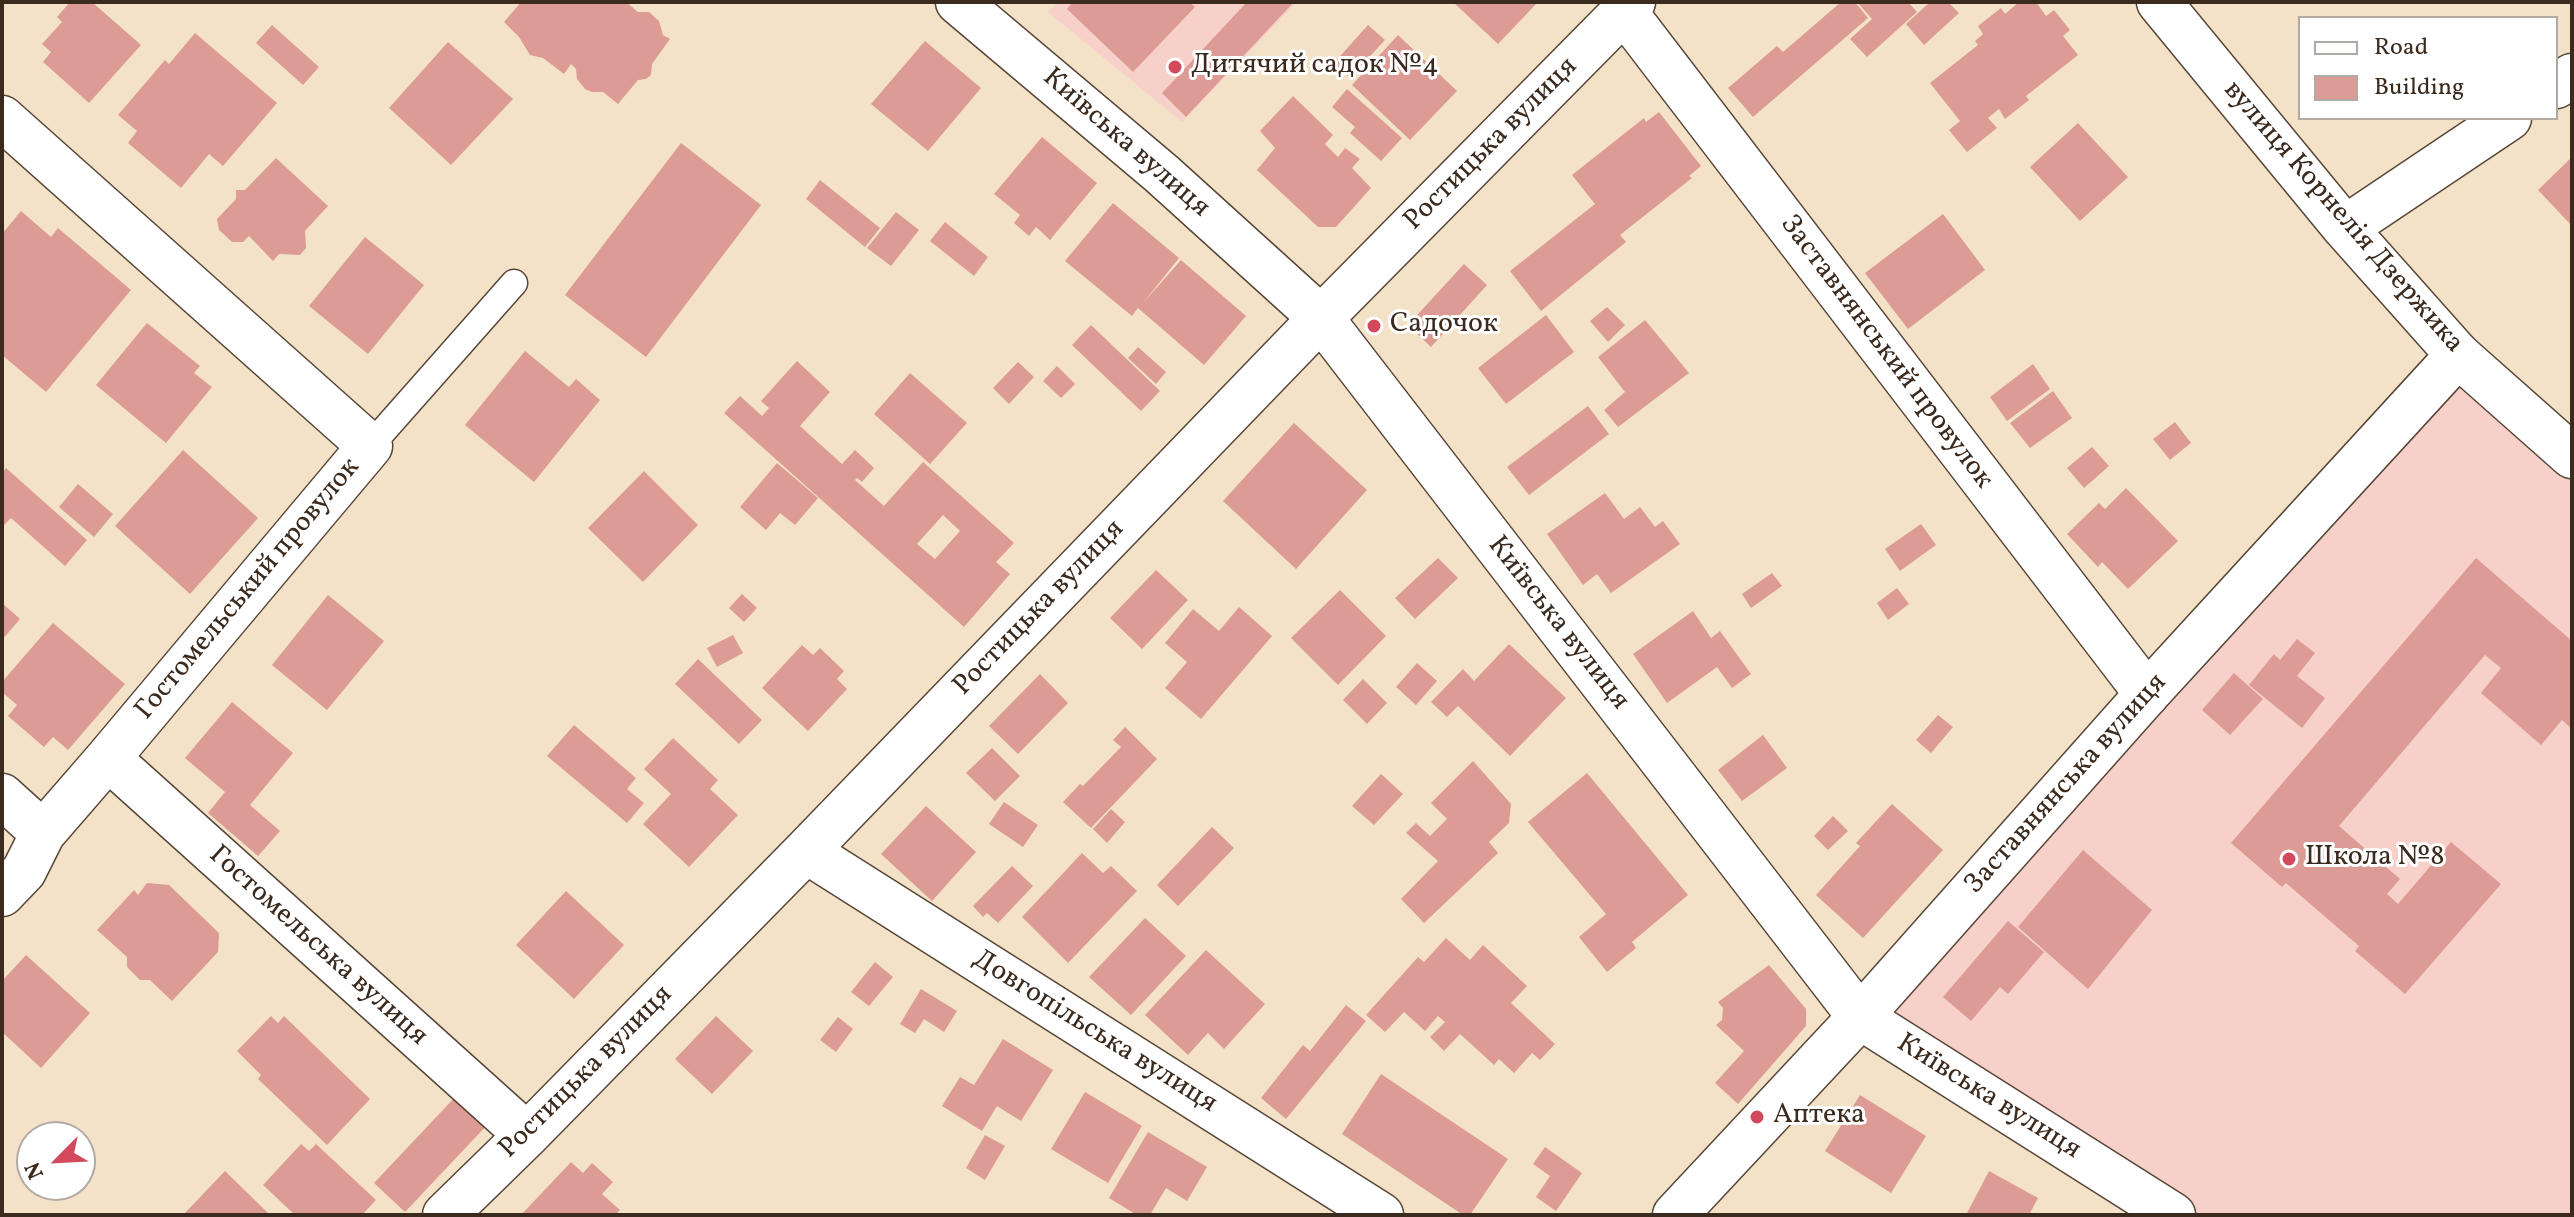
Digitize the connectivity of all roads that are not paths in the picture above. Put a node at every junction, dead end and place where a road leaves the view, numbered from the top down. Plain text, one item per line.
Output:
1 (2159, 2) edge
2 (1629, 7) edge
3 (982, 9) edge
4 (2, 118) edge
5 (2506, 120) edge
6 (2345, 228) junction
7 (514, 283) dead end
8 (1321, 318) junction
9 (2458, 355) junction
10 (370, 446) junction
11 (2572, 456) edge
12 (2147, 694) junction
13 (108, 758) junction
14 (2, 796) edge
15 (43, 833) junction
16 (806, 851) junction
17 (2, 894) edge
18 (1860, 1017) junction
19 (527, 1135) junction
20 (445, 1215) edge
21 (1381, 1215) edge
22 (1675, 1215) edge
23 (2173, 1215) edge

1 - 6 street, вулиця Корнелія Дзержика
2 - 8 street, Ростицька вулиця
2 - 12 street, Заставнянський провулок
3 - 8 street, Київська вулиця
4 - 10 street, Гостомельський провулок
5 - 6 street
6 - 9 street, вулиця Корнелія Дзержика
7 - 10 lane
8 - 16 street, Ростицька вулиця
8 - 18 street, Київська вулиця
9 - 11 street, вулиця Корнелія Дзержика
9 - 12 street, Заставнянська вулиця
10 - 13 street, Гостомельський провулок
12 - 18 street, Заставнянська вулиця
13 - 15 street, Гостомельський провулок
13 - 19 street, Гостомельська вулиця
14 - 15 street
15 - 17 street, Гостомельський провулок
16 - 19 street, Ростицька вулиця
16 - 21 street, Довгопільська вулиця
18 - 22 street, Заставнянська вулиця
18 - 23 street, Київська вулиця
19 - 20 street, Ростицька вулиця

